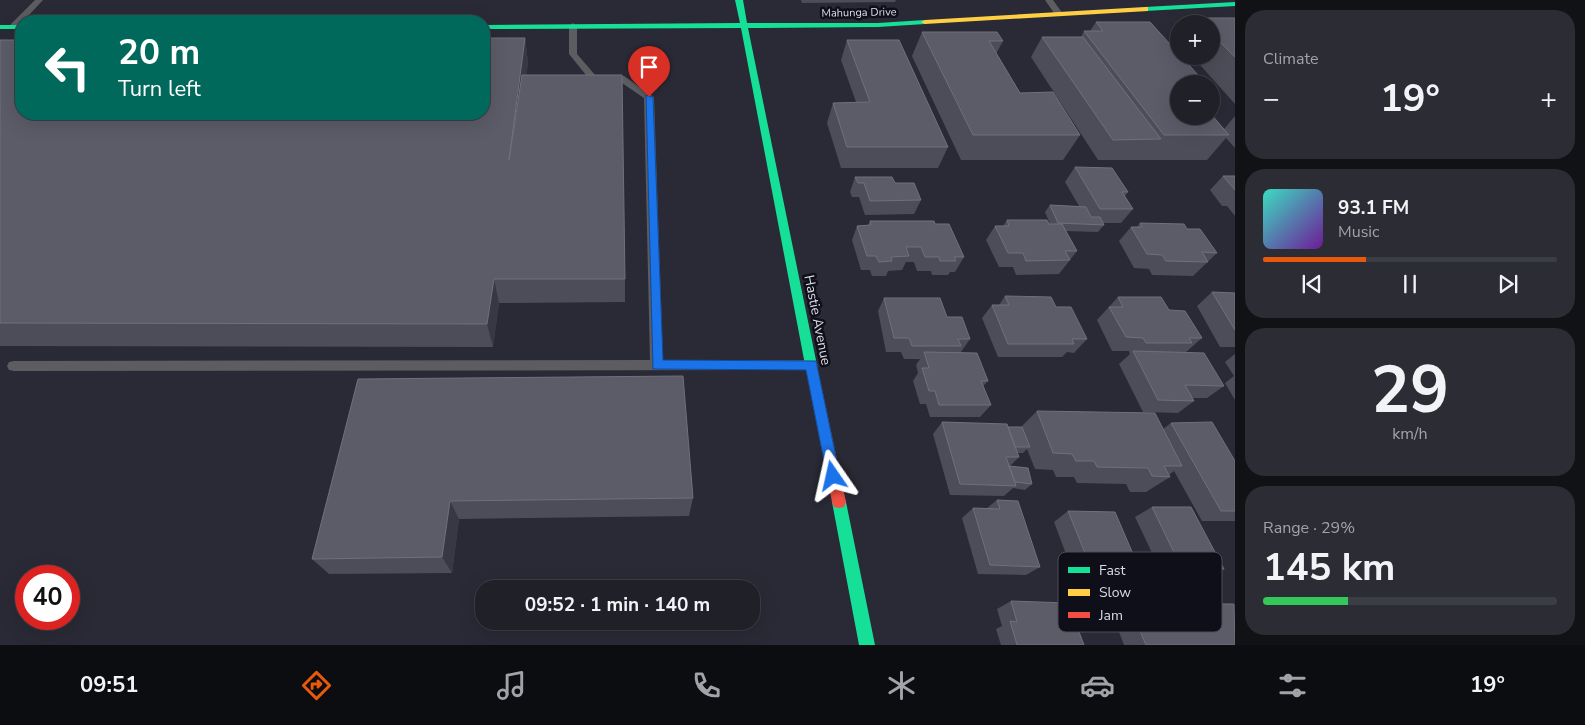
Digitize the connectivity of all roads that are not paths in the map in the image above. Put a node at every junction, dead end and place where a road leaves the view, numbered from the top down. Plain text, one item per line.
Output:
1 (39, 0) edge
2 (739, 0) edge
3 (1049, 0) edge
4 (1235, 2) edge
5 (1059, 14) junction
6 (27, 15) edge
7 (573, 26) junction
8 (744, 26) junction
9 (0, 27) edge
10 (15, 27) edge
11 (490, 27) edge
12 (576, 78) edge
13 (593, 78) junction
14 (657, 365) junction
15 (811, 365) junction
16 (14, 366) dead end
17 (867, 645) edge

1 - 6 lane
2 - 8 main road, Hastie Avenue
3 - 5 lane
4 - 5 main road, Mahunga Drive
5 - 8 main road, Mahunga Drive
7 - 8 main road, Mahunga Drive
7 - 11 main road, Mahunga Drive
7 - 13 lane
8 - 15 main road, Hastie Avenue
9 - 10 main road
12 - 13 lane
13 - 14 lane
14 - 15 lane
14 - 16 lane
15 - 17 main road, Hastie Avenue

